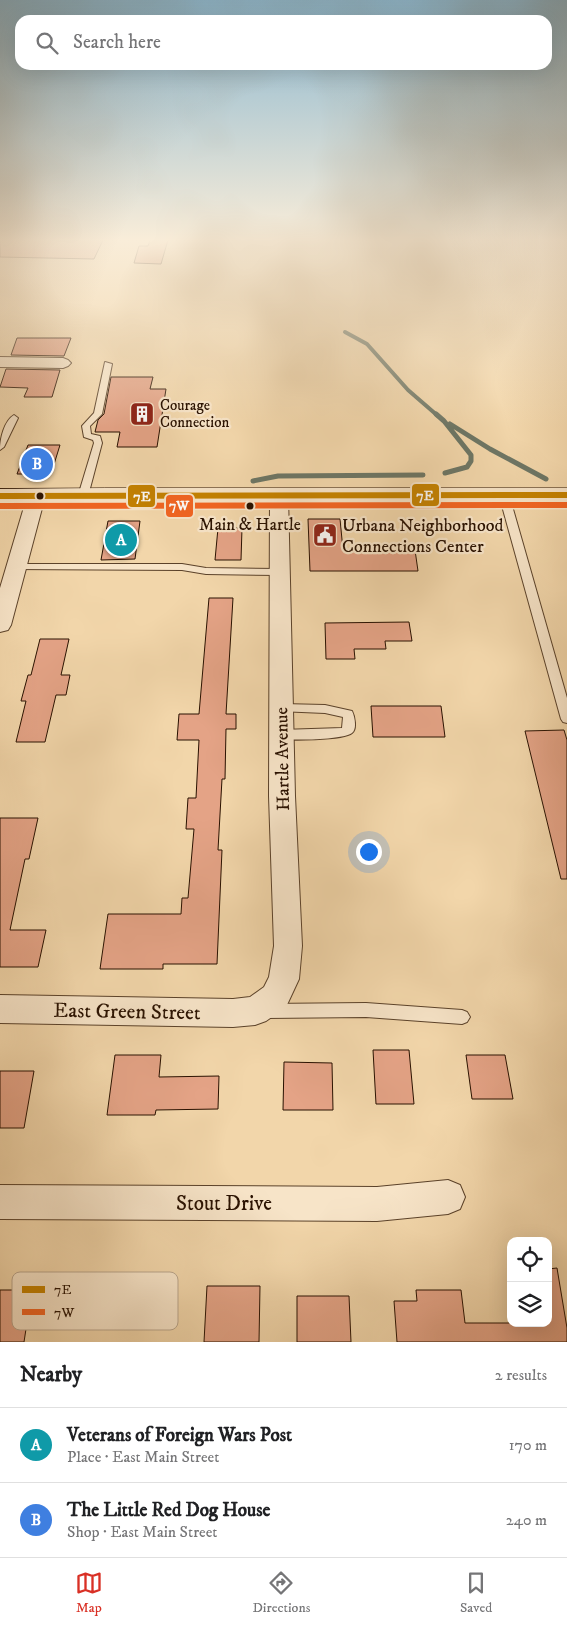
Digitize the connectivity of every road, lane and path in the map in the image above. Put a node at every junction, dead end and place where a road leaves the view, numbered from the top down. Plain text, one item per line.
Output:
1 (0, 362) edge
2 (63, 363) dead end
3 (108, 364) dead end
4 (14, 418) dead end
5 (0, 447) edge
6 (279, 495) junction
7 (504, 495) junction
8 (567, 495) edge
9 (0, 496) edge
10 (83, 496) junction
11 (36, 497) junction
12 (10, 571) edge
13 (280, 572) junction
14 (0, 625) edge
15 (282, 708) junction
16 (567, 719) edge
17 (282, 735) junction
18 (0, 1009) edge
19 (254, 1011) junction
20 (462, 1017) dead end
21 (448, 1198) dead end
22 (0, 1202) edge

1 - 2 street
3 - 10 lane
4 - 5 lane
6 - 7 main road
6 - 10 main road
6 - 13 street, Hartle Avenue
7 - 8 main road
7 - 16 lane
9 - 11 main road
10 - 11 main road
11 - 12 street
12 - 13 lane
12 - 14 street
13 - 15 street, Hartle Avenue
15 - 17 street, Hartle Avenue
15 - 17 lane
17 - 19 street, Hartle Avenue
18 - 19 street, East Green Street
19 - 20 lane
21 - 22 street, Stout Drive

